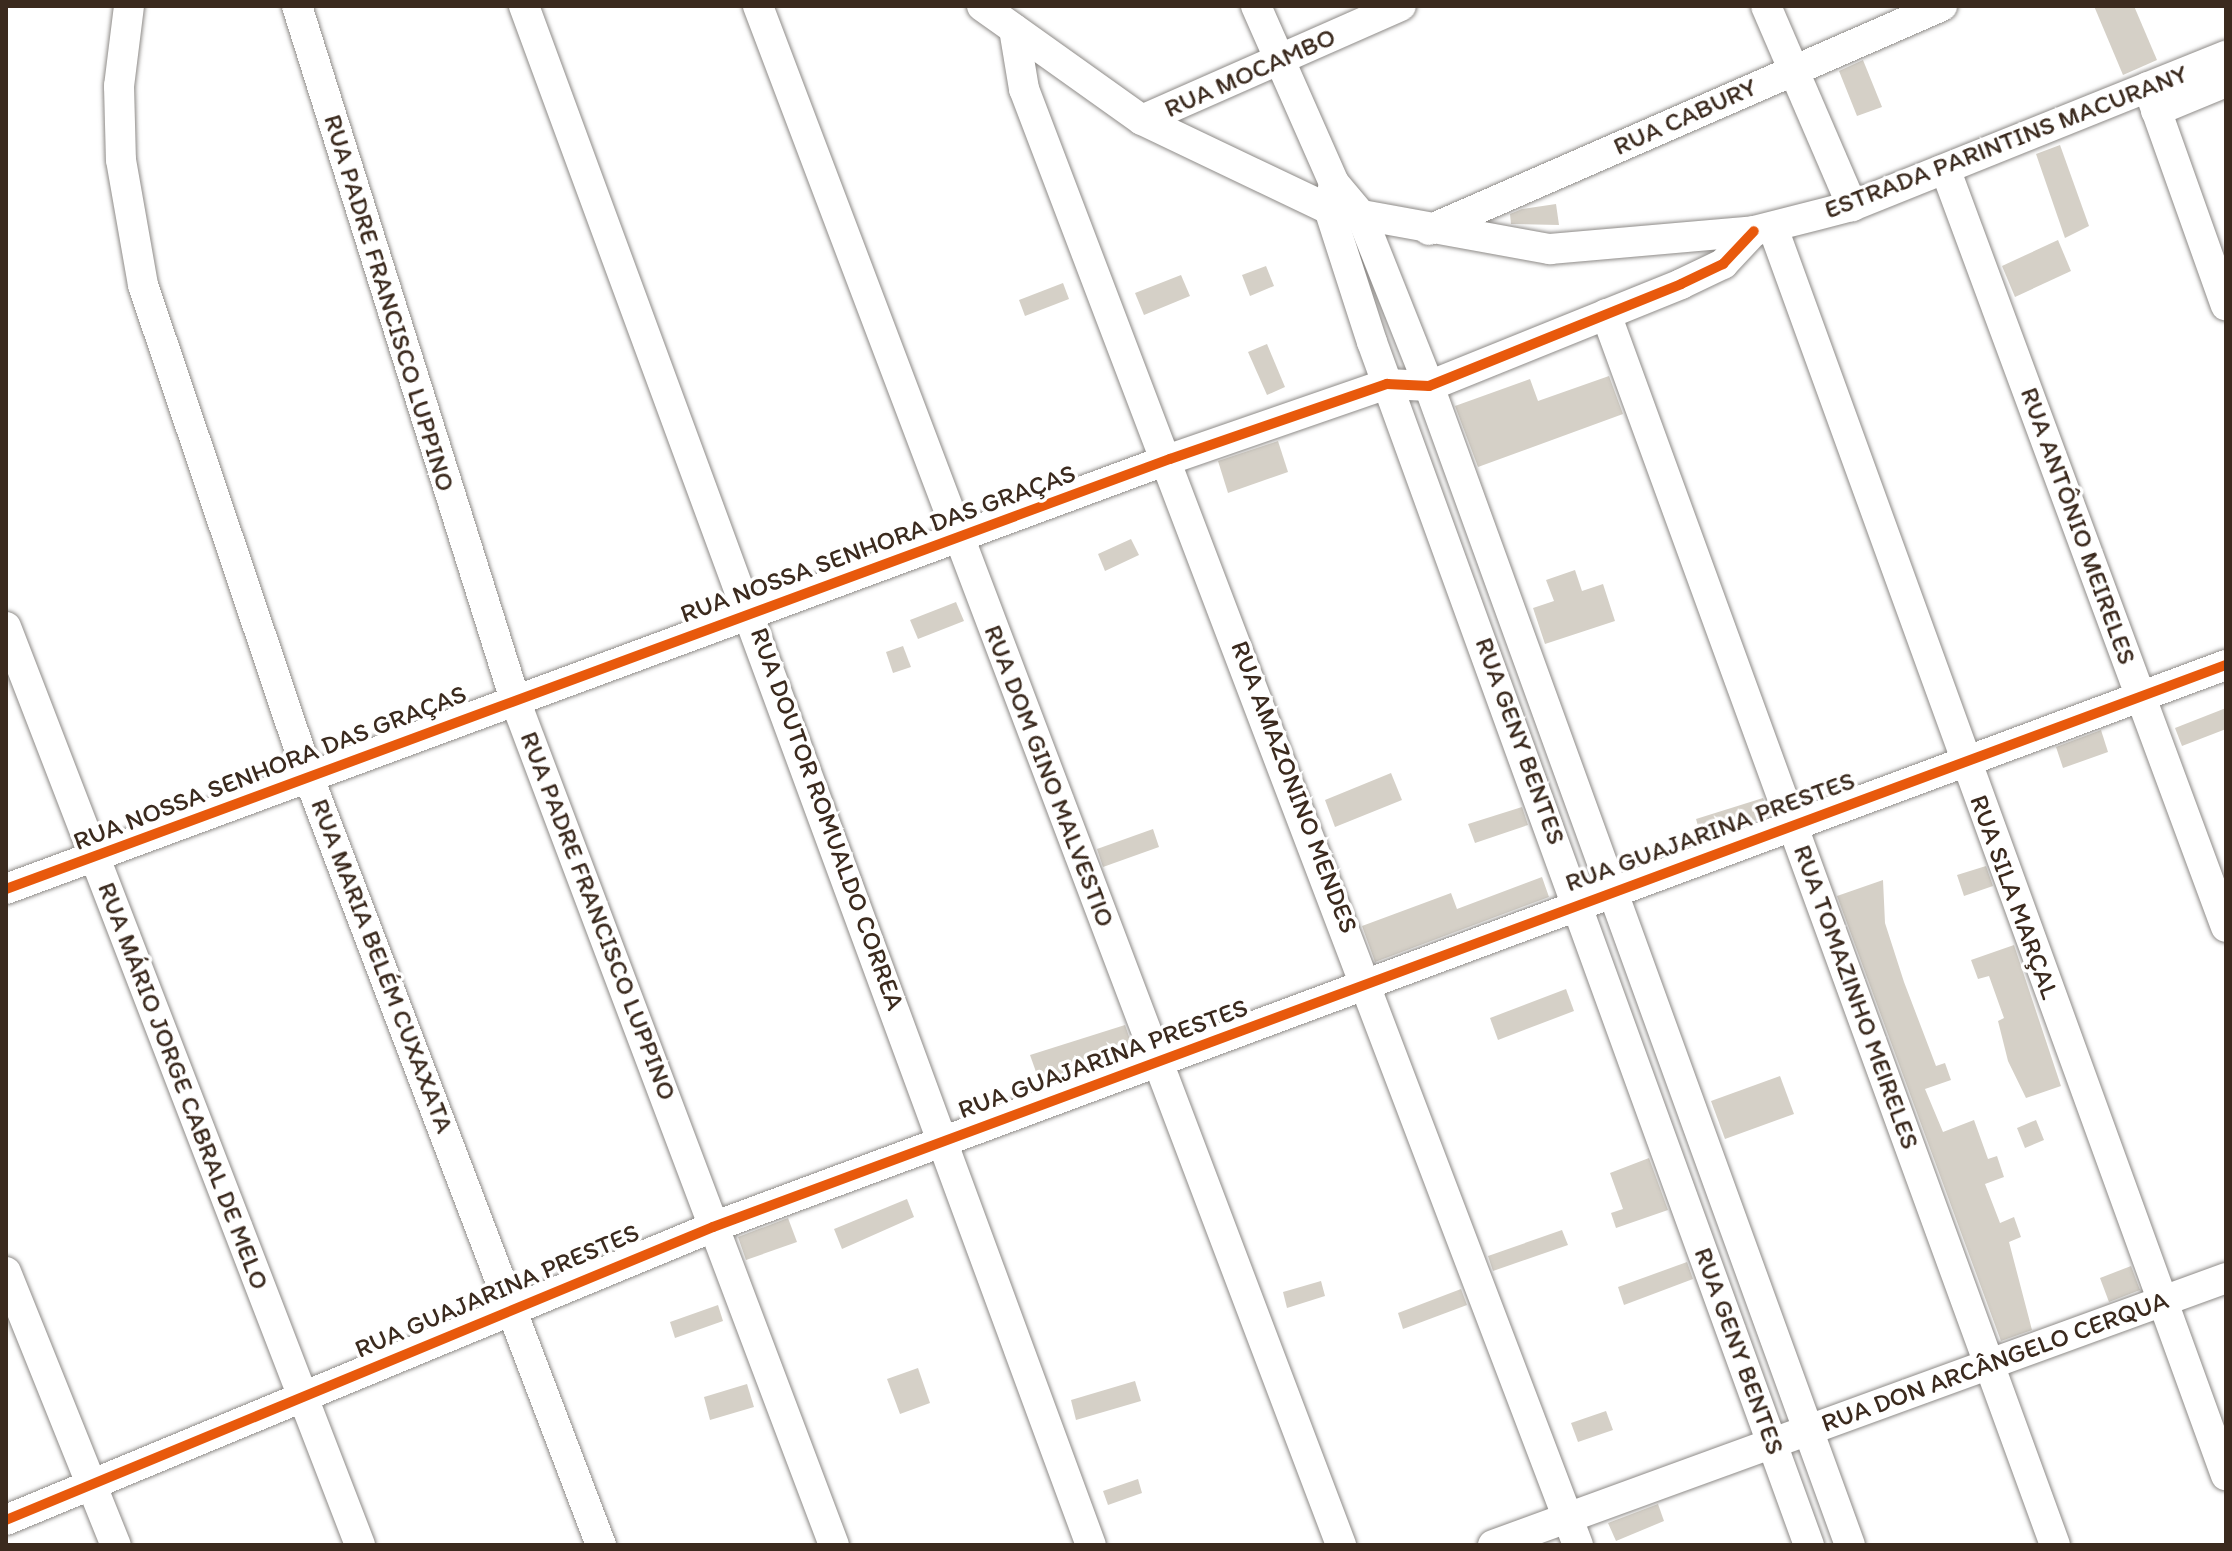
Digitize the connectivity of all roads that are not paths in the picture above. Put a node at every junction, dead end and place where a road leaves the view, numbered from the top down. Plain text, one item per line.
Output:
1 (129, 6) edge
2 (297, 6) edge
3 (524, 6) edge
4 (758, 6) edge
5 (982, 6) edge
6 (1256, 6) edge
7 (1401, 6) edge
8 (1766, 6) edge
9 (1942, 6) edge
10 (1014, 29) junction
11 (2226, 56) edge
12 (1279, 59) junction
13 (1794, 69) junction
14 (2226, 82) edge
15 (2152, 99) junction
16 (1142, 120) junction
17 (1946, 171) junction
18 (1332, 196) junction
19 (1852, 206) junction
20 (1361, 215) junction
21 (1429, 230) junction
22 (1763, 230) junction
23 (2226, 306) edge
24 (1606, 314) junction
25 (1387, 384) junction
26 (1429, 386) junction
27 (1170, 459) junction
28 (959, 540) junction
29 (751, 615) junction
30 (6, 627) edge
31 (2226, 665) edge
32 (2141, 695) junction
33 (515, 700) junction
34 (1965, 763) junction
35 (309, 778) junction
36 (1793, 826) junction
37 (96, 857) junction
38 (6, 889) edge
39 (1610, 889) junction
40 (1580, 902) junction
41 (2226, 927) edge
42 (1368, 984) junction
43 (1159, 1063) junction
44 (944, 1141) junction
45 (713, 1227) junction
46 (6, 1272) edge
47 (2226, 1278) edge
48 (2163, 1300) junction
49 (510, 1307) junction
50 (1990, 1362) junction
51 (301, 1398) junction
52 (1808, 1431) junction
53 (1771, 1443) junction
54 (2226, 1475) edge
55 (92, 1486) junction
56 (6, 1520) edge
57 (1572, 1531) edge
58 (116, 1545) edge
59 (360, 1545) edge
60 (601, 1545) edge
61 (834, 1545) edge
62 (1091, 1545) edge
63 (1341, 1545) edge
64 (1493, 1545) edge
65 (1809, 1545) edge
66 (1850, 1545) edge
67 (2055, 1545) edge

1 - 35 street, RUA MARIA BELÉM CUXAXATA
2 - 33 street, RUA PADRE FRANCISCO LUPPINO
3 - 29 street, RUA DOUTOR ROMUALDO CORREA
4 - 28 street, RUA DOM GINO MALVESTIO
5 - 10 street, ESTRADA PARINTINS MACURANY
6 - 12 street, RUA GENY BENTES
7 - 12 street, RUA MOCAMBO
8 - 13 street
9 - 13 street, RUA CABURY
10 - 16 street, ESTRADA PARINTINS MACURANY
10 - 27 street, RUA AMAZONINO MENDES
11 - 15 street, ESTRADA PARINTINS MACURANY
12 - 16 street, RUA MOCAMBO
12 - 18 street, RUA GENY BENTES
13 - 19 street
13 - 21 street, RUA CABURY
14 - 15 street, ESTRADA PARINTINS MACURANY
15 - 17 street, ESTRADA PARINTINS MACURANY
15 - 23 street
16 - 18 street, ESTRADA PARINTINS MACURANY
17 - 19 street, ESTRADA PARINTINS MACURANY
17 - 32 street, RUA ANTÔNIO MEIRELES
18 - 20 street, ESTRADA PARINTINS MACURANY
18 - 25 street, RUA GENY BENTES
19 - 22 street, ESTRADA PARINTINS MACURANY
20 - 21 street, ESTRADA PARINTINS MACURANY
20 - 26 street, RUA GENY BENTES
21 - 22 street, ESTRADA PARINTINS MACURANY
22 - 24 street, RUA NOSSA SENHORA DAS GRAÇAS
22 - 34 street, RUA SILA MARÇAL
24 - 26 street, RUA NOSSA SENHORA DAS GRAÇAS
24 - 36 street, RUA TOMAZINHO MEIRELES
25 - 26 street, RUA NOSSA SENHORA DAS GRAÇAS
25 - 27 street, RUA NOSSA SENHORA DAS GRAÇAS
25 - 40 street, RUA GENY BENTES
26 - 39 street, RUA GENY BENTES
27 - 28 street, RUA NOSSA SENHORA DAS GRAÇAS
27 - 42 street, RUA AMAZONINO MENDES
28 - 29 street, RUA NOSSA SENHORA DAS GRAÇAS
28 - 43 street, RUA DOM GINO MALVESTIO
29 - 33 street, RUA NOSSA SENHORA DAS GRAÇAS
29 - 44 street, RUA DOUTOR ROMUALDO CORREA
30 - 37 street, RUA MÁRIO JORGE CABRAL DE MELO
31 - 32 street, RUA GUAJARINA PRESTES
32 - 34 street, RUA GUAJARINA PRESTES
32 - 41 street, RUA ANTÔNIO MEIRELES
33 - 35 street, RUA NOSSA SENHORA DAS GRAÇAS
33 - 45 street, RUA PADRE FRANCISCO LUPPINO
34 - 36 street, RUA GUAJARINA PRESTES
34 - 48 street, RUA SILA MARÇAL
35 - 37 street, RUA NOSSA SENHORA DAS GRAÇAS
35 - 49 street, RUA MARIA BELÉM CUXAXATA
36 - 39 street, RUA GUAJARINA PRESTES
36 - 50 street, RUA TOMAZINHO MEIRELES
37 - 38 street, RUA NOSSA SENHORA DAS GRAÇAS
37 - 51 street, RUA MÁRIO JORGE CABRAL DE MELO
39 - 40 street, RUA GUAJARINA PRESTES
39 - 52 street, RUA GENY BENTES
40 - 42 street, RUA GUAJARINA PRESTES
40 - 53 street, RUA GENY BENTES
42 - 43 street, RUA GUAJARINA PRESTES
42 - 57 street, RUA AMAZONINO MENDES
43 - 44 street, RUA GUAJARINA PRESTES
43 - 63 street, RUA DOM GINO MALVESTIO
44 - 45 street, RUA GUAJARINA PRESTES
44 - 62 street, RUA DOUTOR ROMUALDO CORREA
45 - 49 street, RUA GUAJARINA PRESTES
45 - 61 street, RUA PADRE FRANCISCO LUPPINO
46 - 55 street
47 - 48 street, RUA DON ARCÂNGELO CERQUA
48 - 50 street, RUA DON ARCÂNGELO CERQUA
48 - 54 street, RUA SILA MARÇAL
49 - 51 street, RUA GUAJARINA PRESTES
49 - 60 street, RUA MARIA BELÉM CUXAXATA
50 - 52 street, RUA DON ARCÂNGELO CERQUA
50 - 67 street, RUA TOMAZINHO MEIRELES
51 - 55 street, RUA GUAJARINA PRESTES
51 - 59 street, RUA MÁRIO JORGE CABRAL DE MELO
52 - 53 street, RUA DON ARCÂNGELO CERQUA
52 - 66 street, RUA GENY BENTES
53 - 57 street, RUA DON ARCÂNGELO CERQUA
53 - 65 street, RUA GENY BENTES
55 - 56 street, RUA GUAJARINA PRESTES
55 - 58 street
57 - 64 street, RUA DON ARCÂNGELO CERQUA

